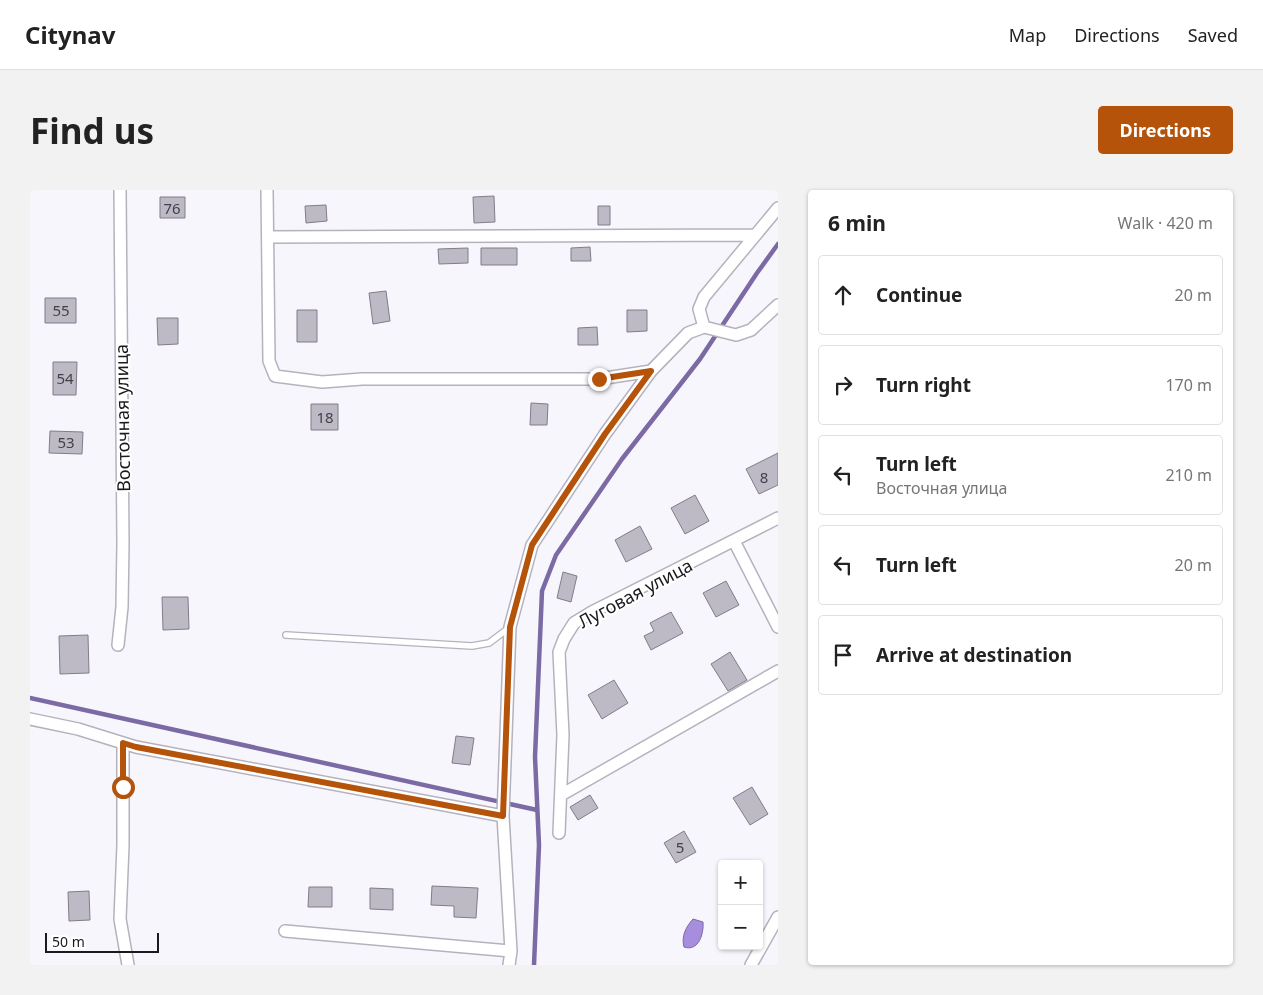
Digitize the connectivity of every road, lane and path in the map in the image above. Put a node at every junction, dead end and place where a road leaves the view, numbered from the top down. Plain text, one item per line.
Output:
1 (120, 190) edge
2 (267, 190) edge
3 (778, 208) edge
4 (755, 235) junction
5 (268, 237) junction
6 (778, 306) edge
7 (706, 328) junction
8 (651, 371) junction
9 (778, 518) edge
10 (734, 541) junction
11 (510, 627) junction
12 (778, 627) edge
13 (286, 635) dead end
14 (118, 645) dead end
15 (778, 671) edge
16 (30, 720) edge
17 (123, 743) junction
18 (562, 795) junction
19 (503, 813) junction
20 (559, 833) dead end
21 (778, 916) edge
22 (286, 931) dead end
23 (511, 951) junction
24 (128, 965) edge
25 (509, 965) edge
26 (751, 965) edge

1 - 14 street, Восточная улица
2 - 5 street
3 - 4 street
4 - 5 street
4 - 7 street
5 - 8 street
6 - 7 street
7 - 8 street
8 - 11 street
9 - 10 street, Луговая улица
10 - 12 street
10 - 18 street, Луговая улица
11 - 13 lane
11 - 19 street
15 - 18 street
16 - 17 street
17 - 19 street
17 - 24 street
18 - 20 street, Луговая улица
19 - 23 street
21 - 26 street
22 - 23 street
23 - 25 street

